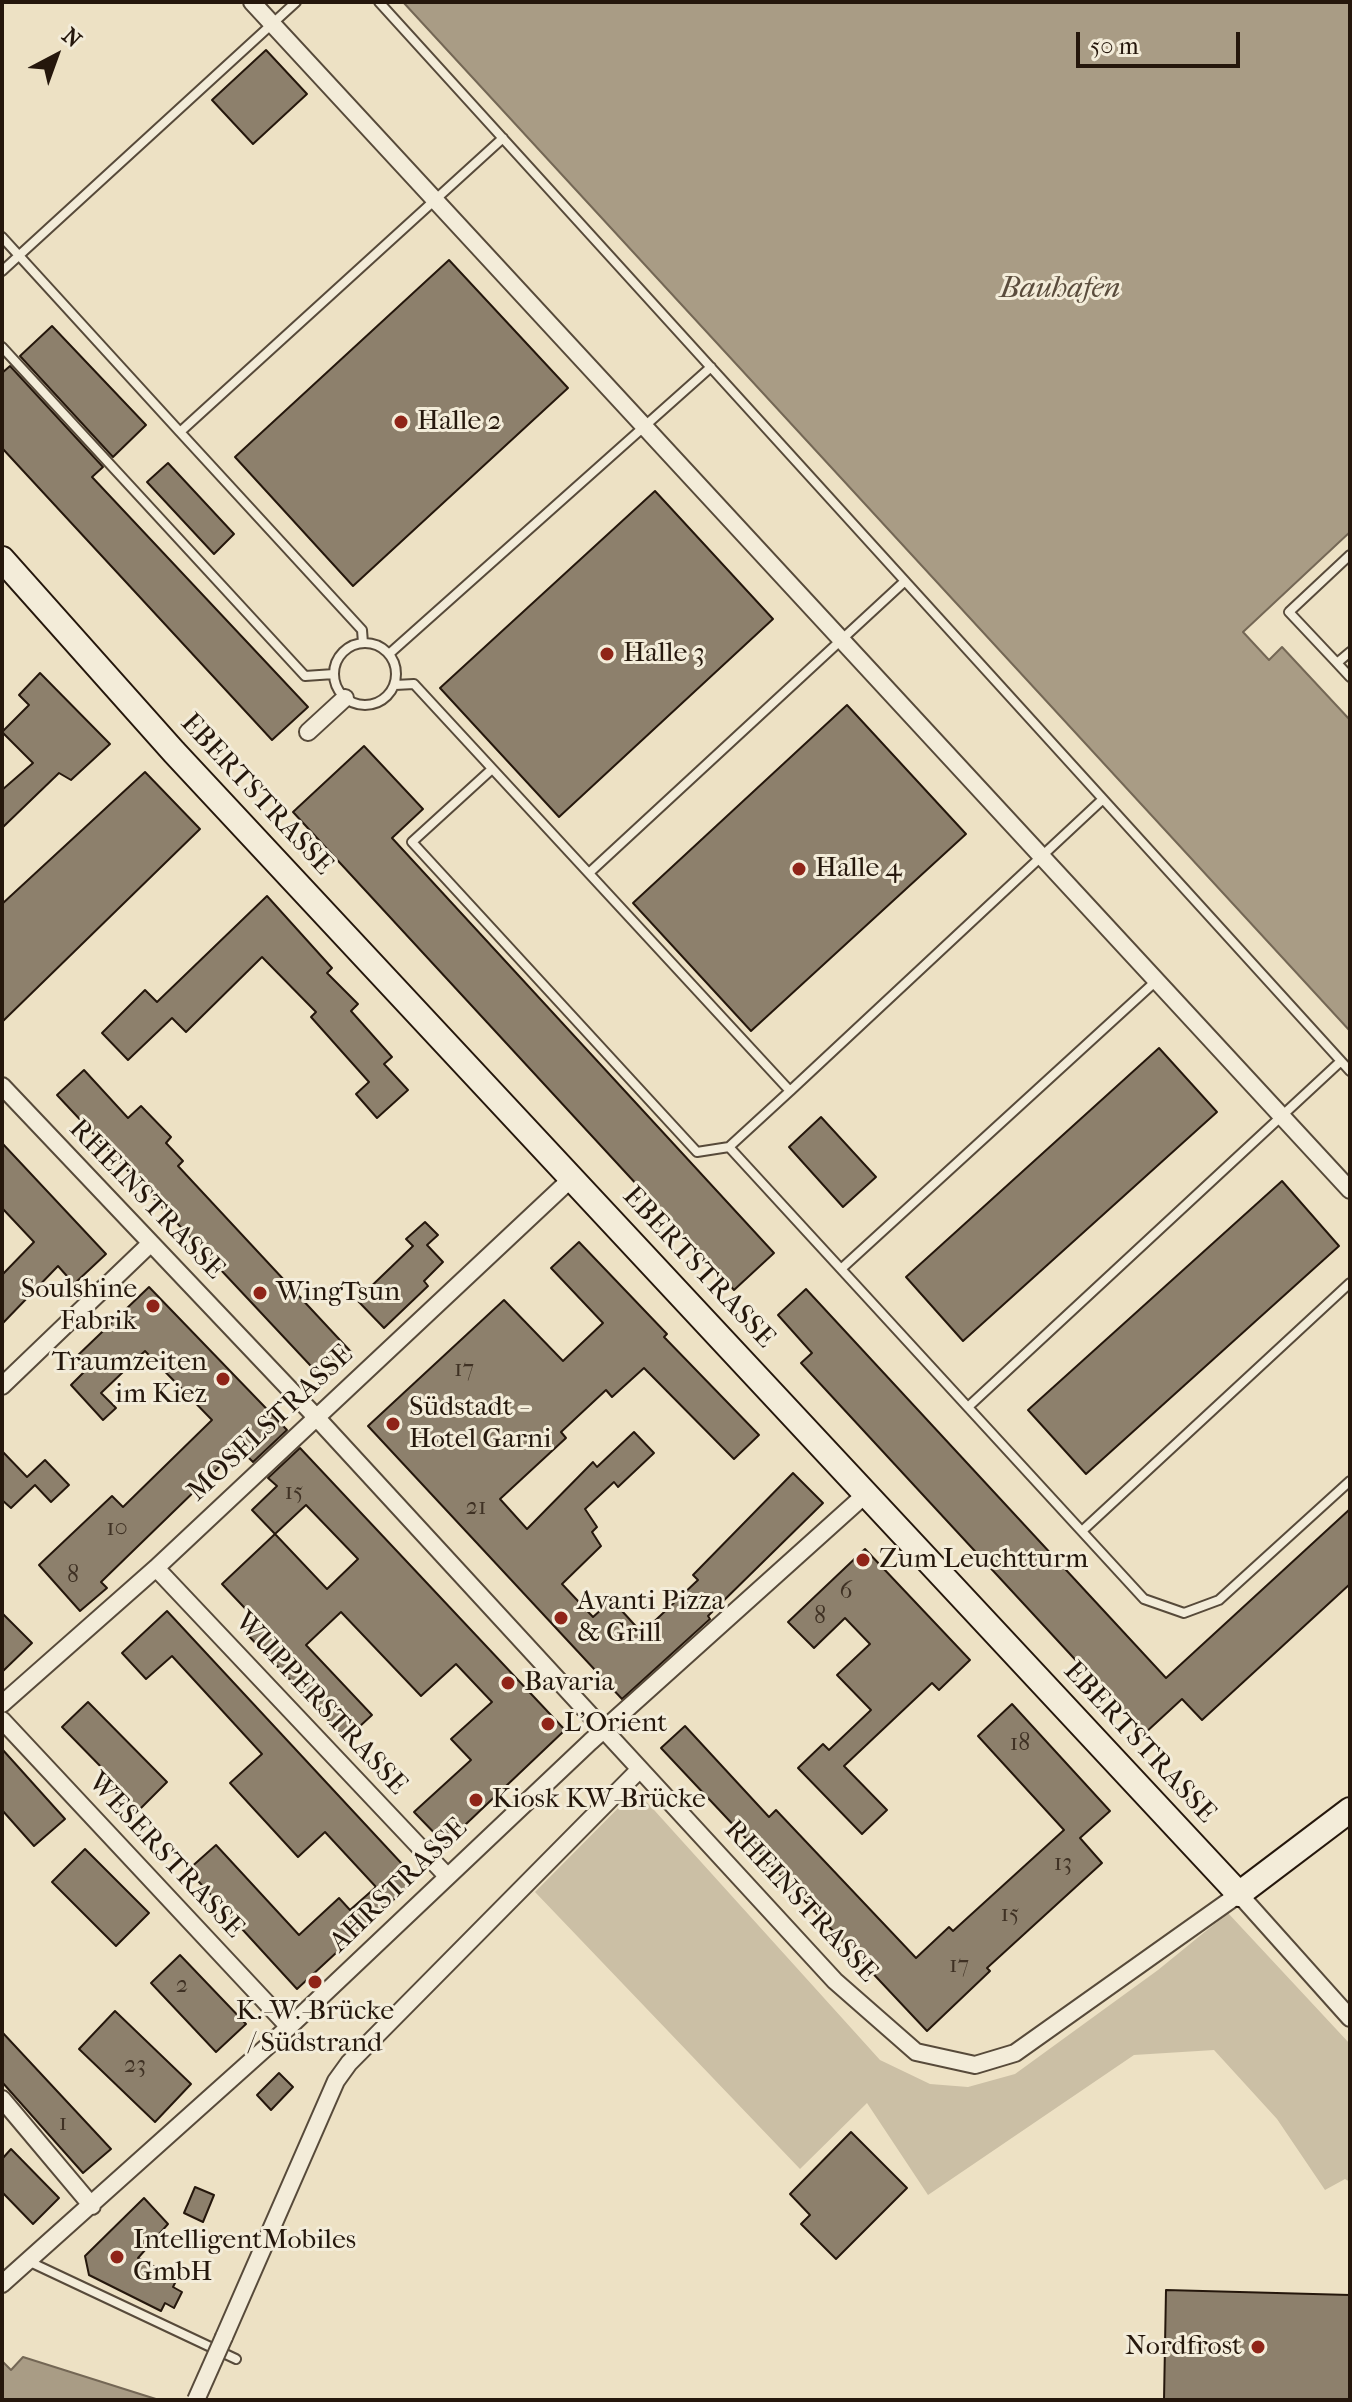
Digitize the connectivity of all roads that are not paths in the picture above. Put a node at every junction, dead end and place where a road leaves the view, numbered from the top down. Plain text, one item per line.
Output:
1 (252, 2) edge
2 (296, 2) edge
3 (379, 2) edge
4 (272, 24) junction
5 (503, 138) junction
6 (435, 199) junction
7 (2, 237) edge
8 (19, 256) junction
9 (2, 271) edge
10 (2, 347) edge
11 (711, 367) junction
12 (645, 427) junction
13 (180, 432) junction
14 (1350, 555) edge
15 (2, 559) edge
16 (905, 581) junction
17 (841, 639) junction
18 (363, 643) junction
19 (1350, 652) edge
20 (389, 654) junction
21 (1337, 663) junction
22 (334, 674) junction
23 (1350, 677) edge
24 (395, 685) junction
25 (345, 698) junction
26 (308, 732) dead end
27 (492, 769) junction
28 (1103, 799) junction
29 (1042, 856) junction
30 (589, 873) junction
31 (1157, 980) junction
32 (1341, 1061) junction
33 (1350, 1071) edge
34 (2, 1086) edge
35 (790, 1091) junction
36 (1282, 1116) junction
37 (729, 1147) junction
38 (572, 1178) junction
39 (1350, 1190) edge
40 (151, 1243) junction
41 (841, 1269) junction
42 (1350, 1283) edge
43 (2, 1386) edge
44 (968, 1407) junction
45 (316, 1417) junction
46 (1350, 1481) edge
47 (867, 1493) junction
48 (1082, 1531) junction
49 (156, 1568) junction
50 (2, 1704) edge
51 (2, 1720) edge
52 (603, 1730) junction
53 (640, 1769) junction
54 (1350, 1810) edge
55 (447, 1876) junction
56 (1239, 1894) junction
57 (1350, 2018) edge
58 (289, 2027) junction
59 (2, 2099) edge
60 (92, 2206) junction
61 (30, 2262) junction
62 (2, 2284) edge
63 (236, 2359) dead end
64 (196, 2400) edge

1 - 4 street
2 - 4 lane
3 - 5 lane
4 - 6 street
4 - 8 lane
5 - 6 lane
5 - 11 lane
6 - 12 street
6 - 13 lane
7 - 8 lane
8 - 9 lane
8 - 13 lane
10 - 22 lane
11 - 12 lane
11 - 16 lane
12 - 17 street
12 - 20 lane
13 - 18 lane
14 - 21 lane
15 - 38 street, EBERTSTRASSE
16 - 17 lane
16 - 28 lane
17 - 29 street
17 - 30 lane
18 - 20 lane
18 - 22 lane
19 - 21 lane
20 - 24 lane
21 - 23 lane
22 - 25 lane
24 - 25 lane
24 - 27 lane
25 - 26 street
27 - 30 lane
27 - 37 lane
28 - 29 lane
28 - 32 lane
29 - 31 street
29 - 35 lane
30 - 35 lane
31 - 36 street
31 - 41 lane
32 - 33 lane
32 - 36 lane
34 - 40 street, RHEINSTRASSE
35 - 37 lane
36 - 39 street
36 - 44 lane
37 - 41 lane
38 - 45 street, MOSELSTRASSE
38 - 47 street, EBERTSTRASSE
40 - 43 street
40 - 45 street, RHEINSTRASSE
41 - 44 lane
42 - 48 lane
44 - 48 lane
45 - 49 street, MOSELSTRASSE
45 - 52 street, RHEINSTRASSE
46 - 48 lane
47 - 52 street, AHRSTRASSE
47 - 56 street, EBERTSTRASSE
49 - 50 street, MOSELSTRASSE
49 - 55 street, WUPPERSTRASSE
51 - 58 street, WESERSTRASSE
52 - 53 street, RHEINSTRASSE
52 - 55 street, AHRSTRASSE
53 - 56 street, RHEINSTRASSE
53 - 64 street, bridge
54 - 56 street
55 - 58 street, AHRSTRASSE
56 - 57 street, EBERTSTRASSE
58 - 60 street, AHRSTRASSE
59 - 60 street
60 - 61 street, AHRSTRASSE
61 - 62 street, AHRSTRASSE
61 - 63 lane

